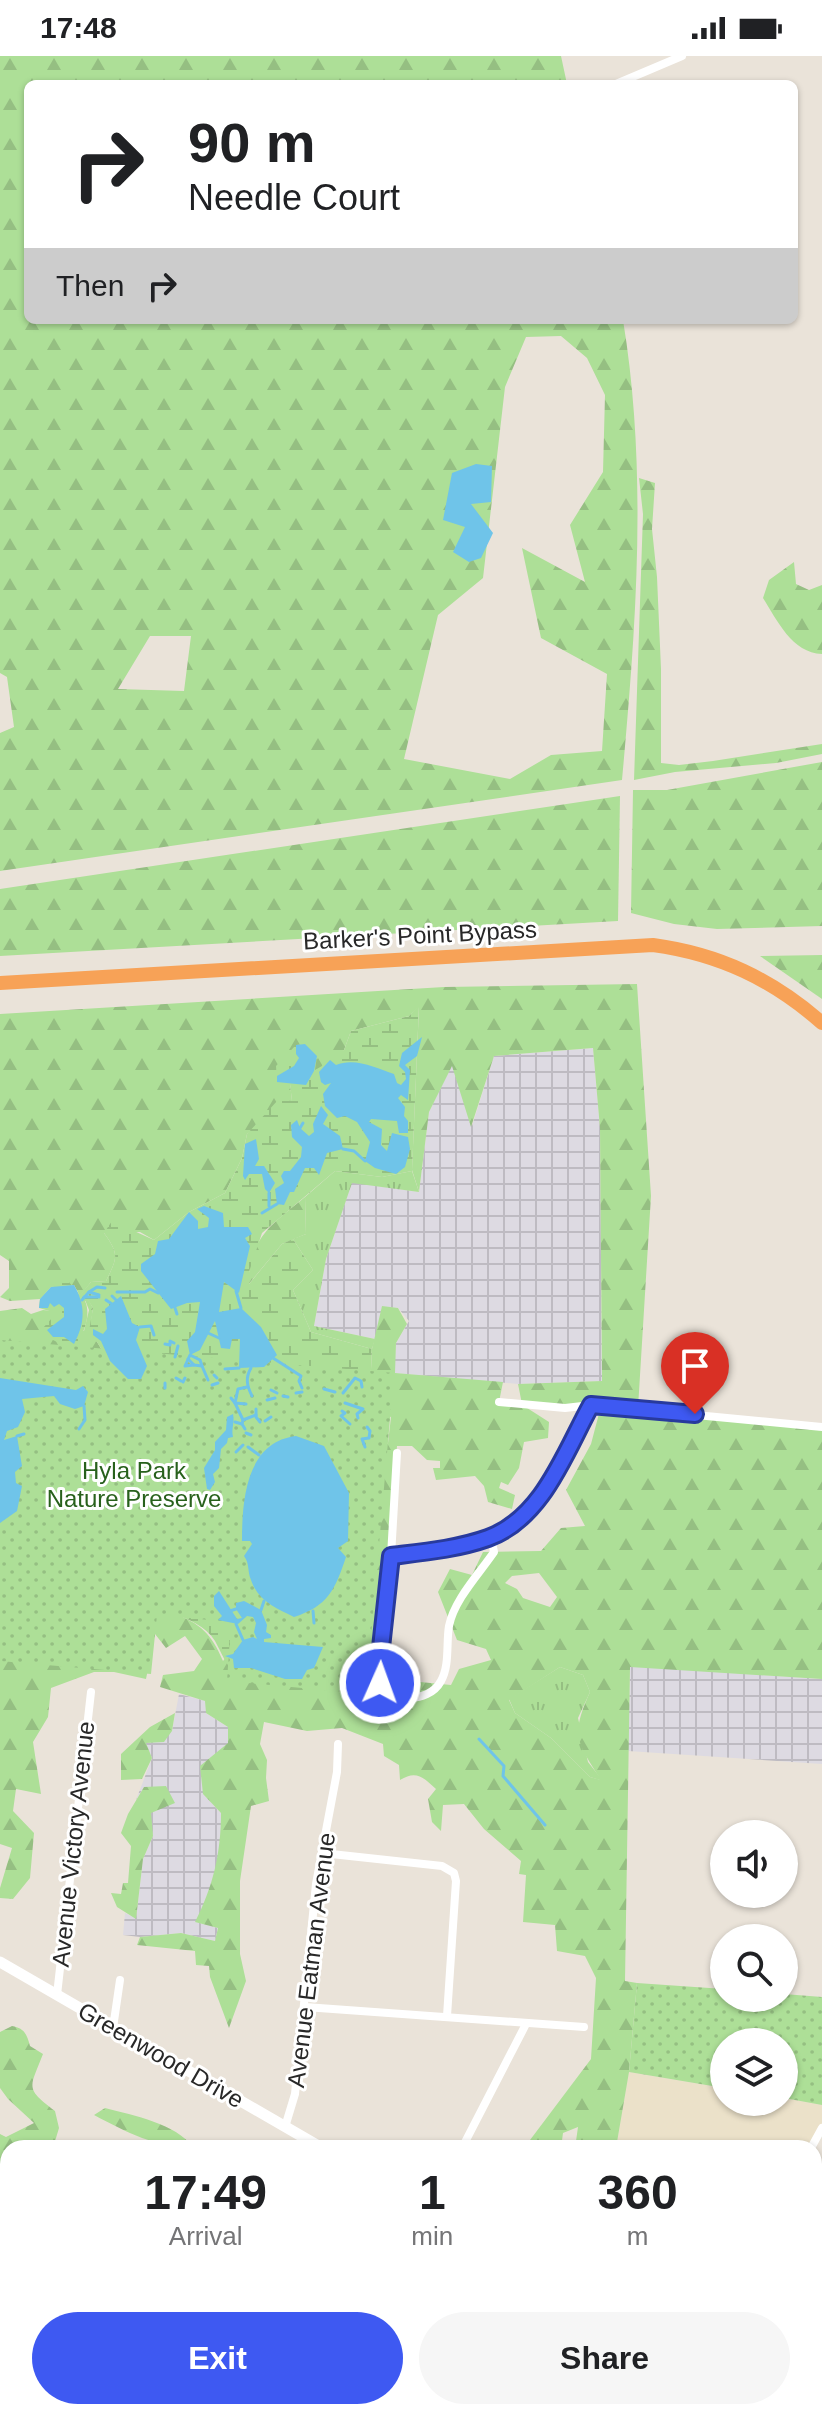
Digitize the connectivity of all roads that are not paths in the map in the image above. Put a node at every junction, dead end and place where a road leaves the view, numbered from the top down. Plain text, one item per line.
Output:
1 (682, 56) edge
2 (625, 80) edge
3 (0, 983) edge
4 (822, 1023) edge
5 (499, 1402) dead end
6 (591, 1405) junction
7 (822, 1427) edge
8 (397, 1453) dead end
9 (491, 1537) junction
10 (391, 1556) junction
11 (91, 1692) dead end
12 (338, 1744) dead end
13 (322, 1853) junction
14 (0, 1962) edge
15 (120, 1980) dead end
16 (57, 1995) junction
17 (305, 2007) junction
18 (447, 2016) junction
19 (526, 2024) junction
20 (584, 2027) dead end
21 (113, 2028) junction
22 (285, 2127) junction
23 (308, 2140) edge
24 (466, 2140) edge

1 - 2 street
3 - 4 highway, Barker's Point Bypass
5 - 6 street
6 - 7 street
6 - 9 street
8 - 10 street
9 - 10 street
9 - 10 street
11 - 16 street, Avenue Victory Avenue
12 - 13 street, Avenue Eatman Avenue
13 - 17 street, Avenue Eatman Avenue
13 - 18 street
14 - 16 main road, Greenwood Drive
15 - 21 street
16 - 21 main road, Greenwood Drive
17 - 18 street
17 - 22 street, Avenue Eatman Avenue
18 - 19 street
19 - 20 street
19 - 24 street
21 - 22 main road, Greenwood Drive
22 - 23 main road, Greenwood Drive

